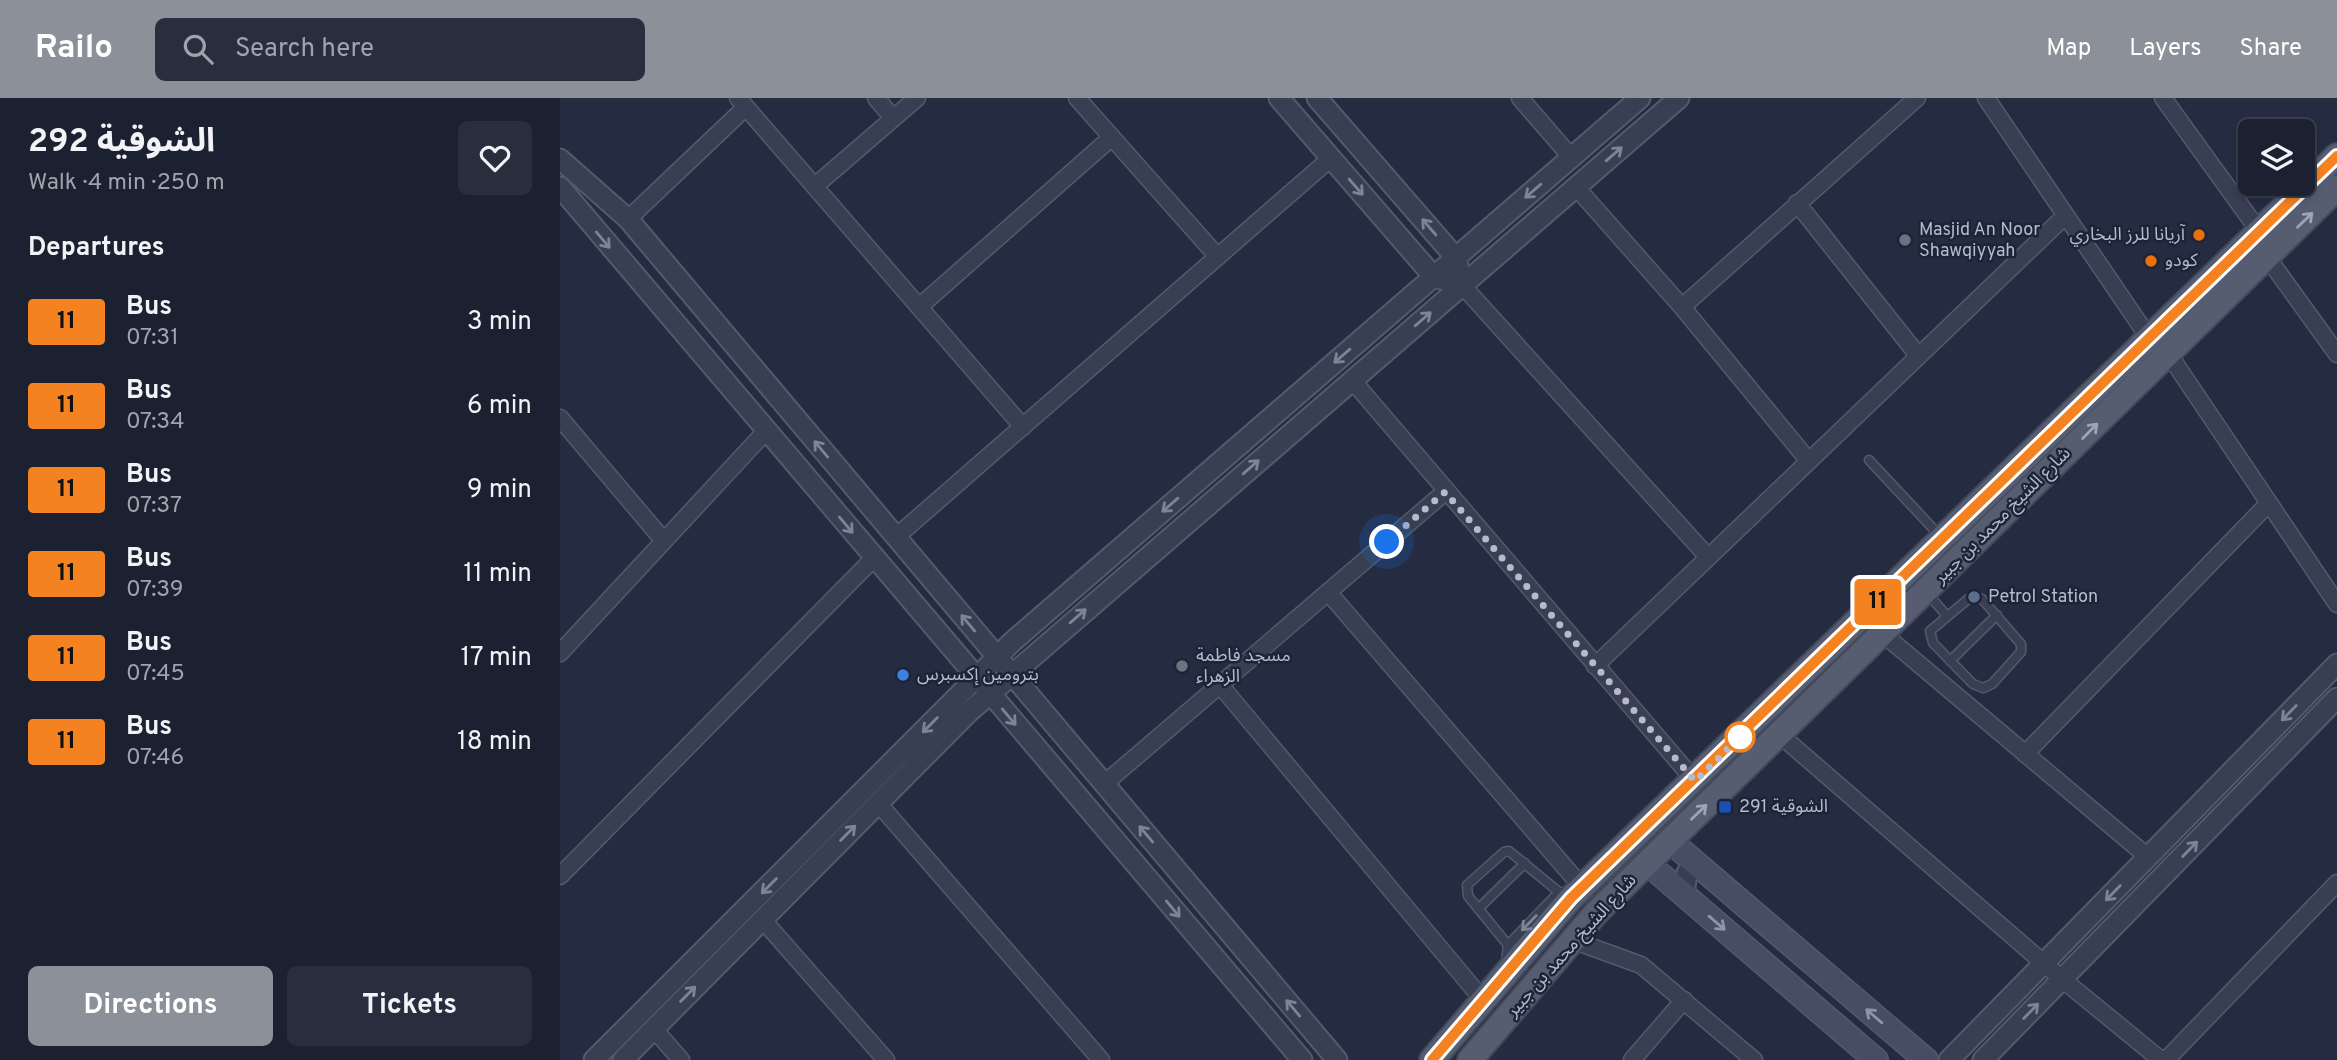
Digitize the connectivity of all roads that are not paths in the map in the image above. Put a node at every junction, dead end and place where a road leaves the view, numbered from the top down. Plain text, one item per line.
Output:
1 (876, 98) edge
2 (917, 98) edge
3 (1077, 98) edge
4 (1279, 98) edge
5 (1317, 98) edge
6 (1520, 98) edge
7 (1640, 98) edge
8 (1679, 98) edge
9 (1916, 98) edge
10 (1986, 98) edge
11 (2163, 98) edge
12 (742, 103) edge
13 (893, 118) junction
14 (1112, 136) junction
15 (2337, 156) edge
16 (1571, 157) junction
17 (1331, 158) junction
18 (560, 159) edge
19 (815, 186) junction
20 (560, 187) edge
21 (1576, 187) junction
22 (2337, 188) edge
23 (1797, 202) junction
24 (2065, 216) junction
25 (628, 219) junction
26 (2259, 231) junction
27 (1218, 257) junction
28 (2267, 257) junction
29 (1456, 258) junction
30 (1434, 277) junction
31 (1462, 285) junction
32 (919, 307) junction
33 (1682, 307) junction
34 (2159, 346) junction
35 (1917, 354) junction
36 (2337, 354) edge
37 (1352, 380) junction
38 (560, 418) edge
39 (1023, 427) junction
40 (766, 431) junction
41 (1808, 460) junction
42 (1869, 460) dead end
43 (1445, 492) junction
44 (2269, 503) junction
45 (896, 537) junction
46 (1943, 539) junction
47 (664, 541) junction
48 (1708, 557) junction
49 (874, 558) junction
50 (1926, 591) junction
51 (1328, 592) junction
52 (2337, 604) edge
53 (1997, 615) junction
54 (1947, 616) junction
55 (1882, 633) junction
56 (560, 653) edge
57 (997, 657) junction
58 (1950, 661) junction
59 (2337, 664) edge
60 (1595, 666) junction
61 (1011, 674) junction
62 (1220, 685) junction
63 (983, 686) junction
64 (2337, 698) edge
65 (1779, 734) junction
66 (2025, 754) junction
67 (1695, 781) junction
68 (1104, 784) junction
69 (878, 803) junction
70 (1670, 841) junction
71 (2148, 857) junction
72 (1525, 863) junction
73 (1647, 863) junction
74 (1702, 869) junction
75 (560, 876) edge
76 (2337, 883) edge
77 (1573, 890) junction
78 (1684, 894) junction
79 (1478, 909) junction
80 (762, 919) junction
81 (1573, 940) junction
82 (1508, 945) junction
83 (2044, 963) junction
84 (1505, 975) junction
85 (2062, 979) junction
86 (1483, 1000) junction
87 (1684, 1000) junction
88 (654, 1029) junction
89 (1472, 1059) edge
90 (594, 1060) edge
91 (623, 1060) edge
92 (681, 1060) edge
93 (887, 1060) edge
94 (1101, 1060) edge
95 (1302, 1060) edge
96 (1337, 1060) edge
97 (1432, 1060) edge
98 (1632, 1060) edge
99 (1754, 1060) edge
100 (1876, 1060) edge
101 (1926, 1060) edge
102 (1949, 1060) edge
103 (1983, 1060) edge
104 (2161, 1060) edge
105 (2166, 1060) edge

1 - 13 street
2 - 13 street
3 - 14 street
4 - 17 street
29 -> 5 street
6 - 16 street
7 - 16 street
21 -> 8 street
9 - 23 street
10 - 24 street
11 - 26 street
12 - 19 street
12 - 25 street
13 - 19 street
14 - 27 street
14 - 32 street
15 - 26 main road, شارع الشيخ محمد بن جبير
16 -> 29 street
17 - 27 street
17 -> 30 street
18 - 25 street
19 - 32 street
20 -> 40 street
21 - 31 street
21 - 33 street
28 -> 22 main road, شارع الشيخ محمد بن جبير
23 - 33 street
23 - 35 street
24 - 34 street
24 - 35 street
45 -> 25 street
26 - 34 main road, شارع الشيخ محمد بن جبير
27 - 39 street
28 - 34 main road, شارع الشيخ محمد بن جبير
28 - 36 street
29 - 30 street
29 - 31 street
30 - 31 street
30 -> 57 street
37 -> 31 street
31 - 48 street
32 - 39 street
33 - 41 street
34 - 44 street
34 - 46 main road, شارع الشيخ محمد بن جبير
50 -> 34 main road, شارع الشيخ محمد بن جبير
35 - 41 street
37 - 43 street
61 -> 37 street
38 - 47 street
39 - 45 street
40 - 47 street
40 -> 49 street
41 - 48 street
42 - 46 lane
43 - 51 street
43 - 60 street
44 - 52 street
44 - 66 street
57 -> 45 street
46 - 67 main road, شارع الشيخ محمد بن جبير
47 - 56 street
48 - 60 street
49 - 63 street
49 - 75 street
50 - 54 lane
50 - 55 main road, شارع الشيخ محمد بن جبير
51 - 62 street
51 - 77 street
53 - 54 lane
53 - 58 lane
53 - 58 lane
54 - 58 lane
55 - 65 main road, شارع الشيخ محمد بن جبير
55 - 66 street
57 - 61 street
57 - 63 street
59 -> 71 street
60 - 67 street
61 - 63 street
61 - 68 street
62 - 68 street
62 - 86 street
63 - 69 street
63 -> 90 street
63 -> 95 street
85 -> 64 street
70 -> 65 main road, شارع الشيخ محمد بن جبير
65 - 83 street
66 - 71 street
67 - 77 main road, شارع الشيخ محمد بن جبير
96 -> 68 street
80 -> 69 street
69 - 94 street
70 - 73 main road, شارع الشيخ محمد بن جبير
70 - 74 main road
71 -> 83 street
72 - 77 lane
72 - 79 lane
72 - 79 lane
73 - 78 main road
73 - 81 main road, شارع الشيخ محمد بن جبير
74 - 78 street
101 -> 74 main road
76 - 105 street
77 -> 82 lane
77 - 84 main road, شارع الشيخ محمد بن جبير
78 -> 100 main road
79 - 82 lane
88 -> 80 street
80 - 93 street
81 - 87 street
81 - 89 main road, شارع الشيخ محمد بن جبير
82 - 84 lane
83 - 85 street
83 - 102 street
84 - 86 main road, شارع الشيخ محمد بن جبير
103 -> 85 street
85 - 104 street
86 - 97 main road, شارع الشيخ محمد بن جبير
87 - 98 street
87 - 99 street
88 - 91 street
88 - 92 street

